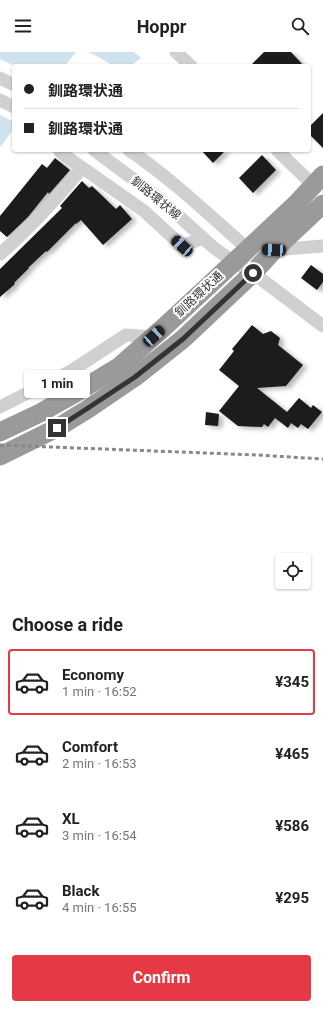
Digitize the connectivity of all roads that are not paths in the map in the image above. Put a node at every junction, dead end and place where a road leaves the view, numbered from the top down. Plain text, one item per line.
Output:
1 (176, 52) edge
2 (189, 64) edge
3 (0, 78) edge
4 (12, 84) edge
5 (0, 100) edge
6 (12, 106) edge
7 (60, 152) dead end
8 (97, 152) edge
9 (132, 152) edge
10 (280, 152) edge
11 (82, 168) junction
12 (318, 180) edge
13 (323, 204) edge
14 (203, 238) junction
15 (323, 246) edge
16 (248, 249) junction
17 (274, 250) junction
18 (0, 254) edge
19 (234, 262) junction
20 (253, 273) junction
21 (323, 326) edge
22 (154, 336) junction
23 (0, 407) edge
24 (0, 432) edge
25 (0, 456) edge

1 - 2 street
3 - 4 street
5 - 6 street
7 - 11 street
8 - 14 street, 釧路環状線
9 - 16 street, 釧路環状線
10 - 12 street
11 - 14 street
11 - 18 street
12 - 16 highway, 釧路環状通
13 - 17 highway, 釧路環状通
14 - 19 street, 釧路環状線
15 - 17 street
16 - 17 street
16 - 19 highway, 釧路環状通
16 - 20 street
17 - 20 highway, 釧路環状通
19 - 20 street, 釧路環状線
19 - 22 highway, 釧路環状通
20 - 21 street, 釧路環状線
20 - 25 highway, 釧路環状通
22 - 23 street
22 - 24 highway, 釧路環状通

